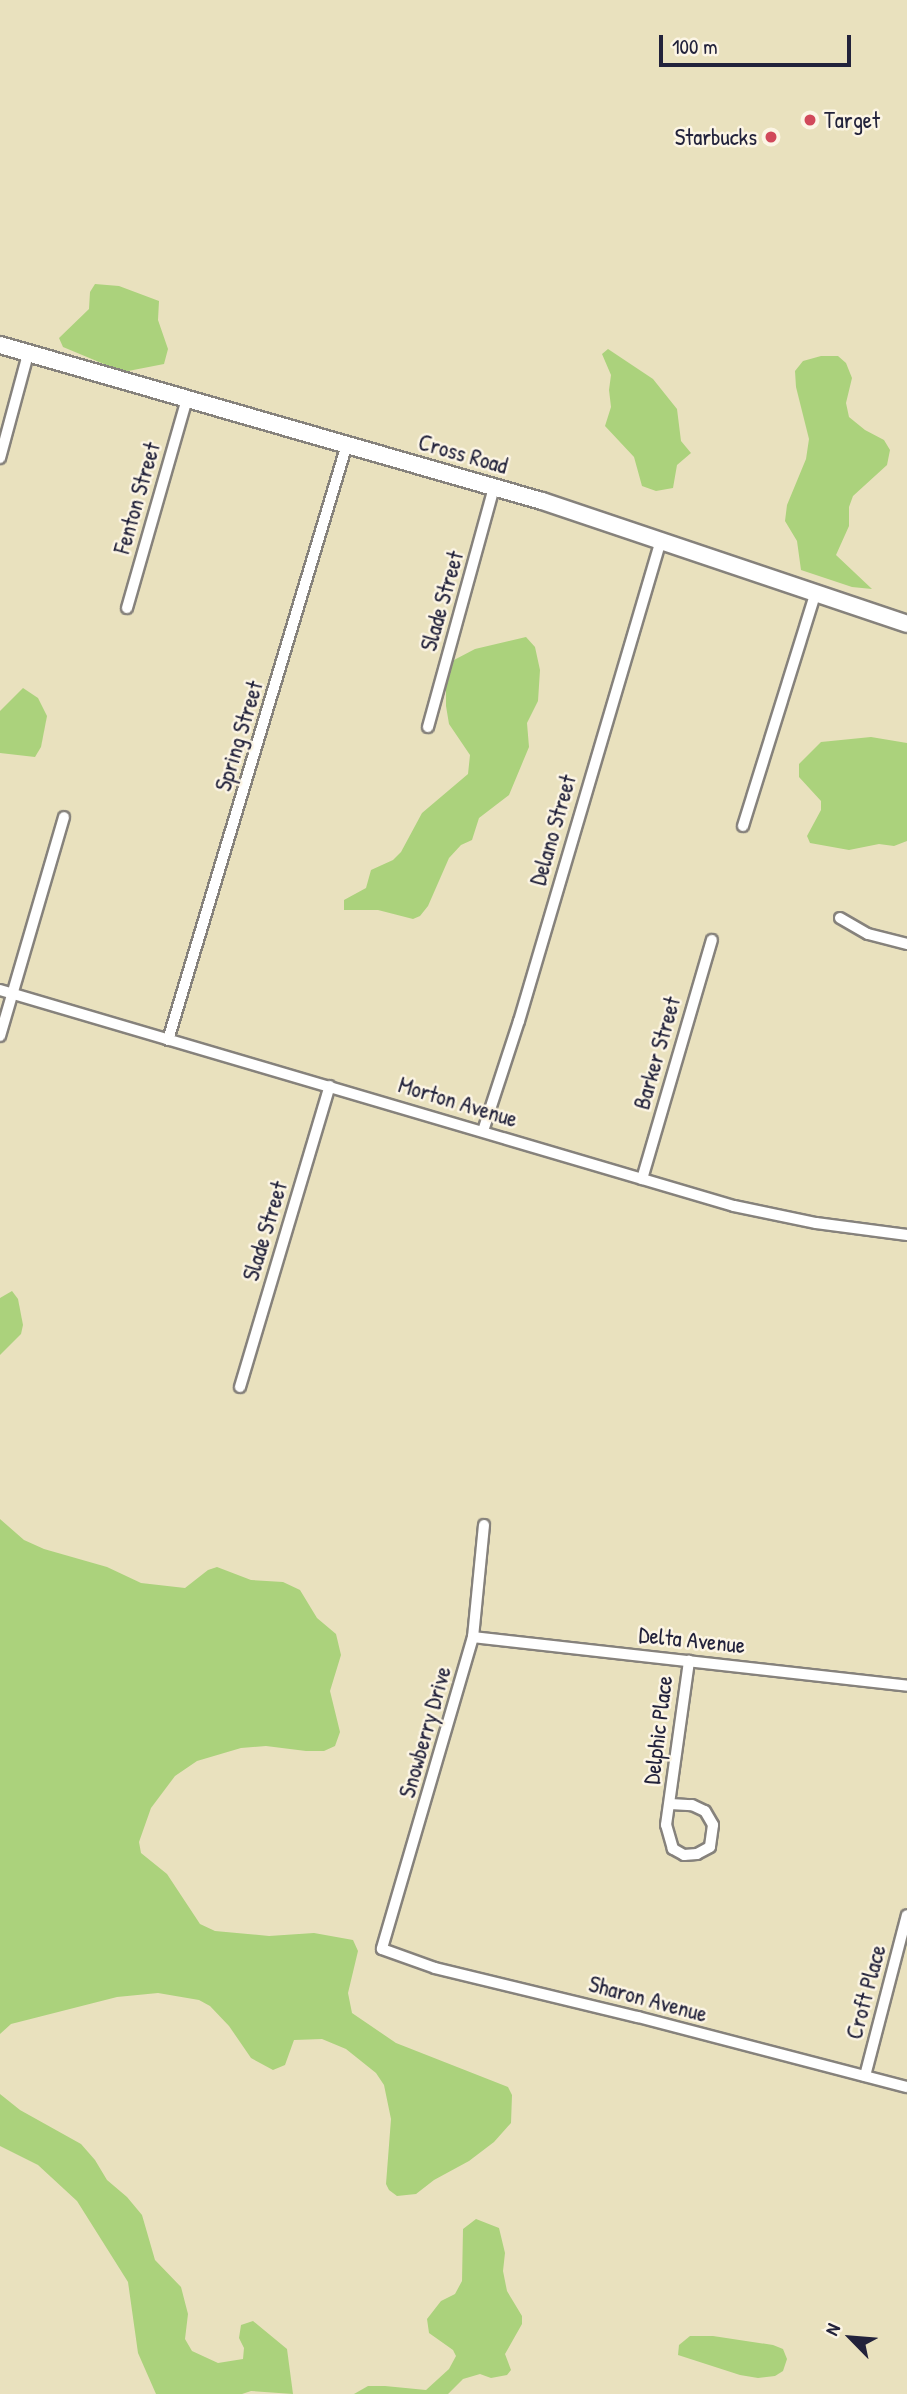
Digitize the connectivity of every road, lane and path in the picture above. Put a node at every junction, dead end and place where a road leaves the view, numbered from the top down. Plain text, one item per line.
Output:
1 (0, 345) edge
2 (28, 354) junction
3 (187, 399) junction
4 (347, 444) junction
5 (0, 458) edge
6 (494, 487) junction
7 (661, 540) junction
8 (816, 592) junction
9 (127, 608) dead end
10 (907, 624) edge
11 (428, 727) dead end
12 (64, 817) dead end
13 (743, 826) dead end
14 (840, 918) dead end
15 (712, 940) dead end
16 (907, 944) edge
17 (0, 990) edge
18 (12, 993) junction
19 (0, 1036) edge
20 (168, 1040) junction
21 (330, 1086) junction
22 (483, 1131) junction
23 (642, 1179) junction
24 (907, 1235) edge
25 (240, 1388) dead end
26 (484, 1525) dead end
27 (473, 1637) junction
28 (688, 1661) junction
29 (907, 1686) edge
30 (670, 1804) junction
31 (907, 1917) edge
32 (381, 1946) joint
33 (865, 2076) junction
34 (907, 2087) edge

1 - 2 street, Cross Road
2 - 3 street, Cross Road
2 - 5 street
3 - 4 street, Cross Road
3 - 9 street, Fenton Street
4 - 6 street, Cross Road
4 - 20 street, Spring Street
6 - 7 street, Cross Road
6 - 11 street, Slade Street
7 - 8 street, Cross Road
7 - 22 street, Delano Street
8 - 10 street, Cross Road
8 - 13 street
12 - 18 street
14 - 16 street
15 - 23 street, Barker Street
17 - 18 street, Morton Avenue
18 - 19 street
18 - 20 street, Morton Avenue
20 - 21 street, Morton Avenue
21 - 22 street, Morton Avenue
21 - 25 street, Slade Street
22 - 23 street, Morton Avenue
23 - 24 street, Morton Avenue
26 - 27 street, Snowberry Drive
27 - 28 street, Delta Avenue
27 - 32 street, Snowberry Drive
28 - 29 street, Delta Avenue
28 - 30 street, Delphic Place
30 - 30 street, Delphic Place
31 - 33 street, Croft Place
32 - 33 street, Sharon Avenue
33 - 34 street, Sharon Avenue

